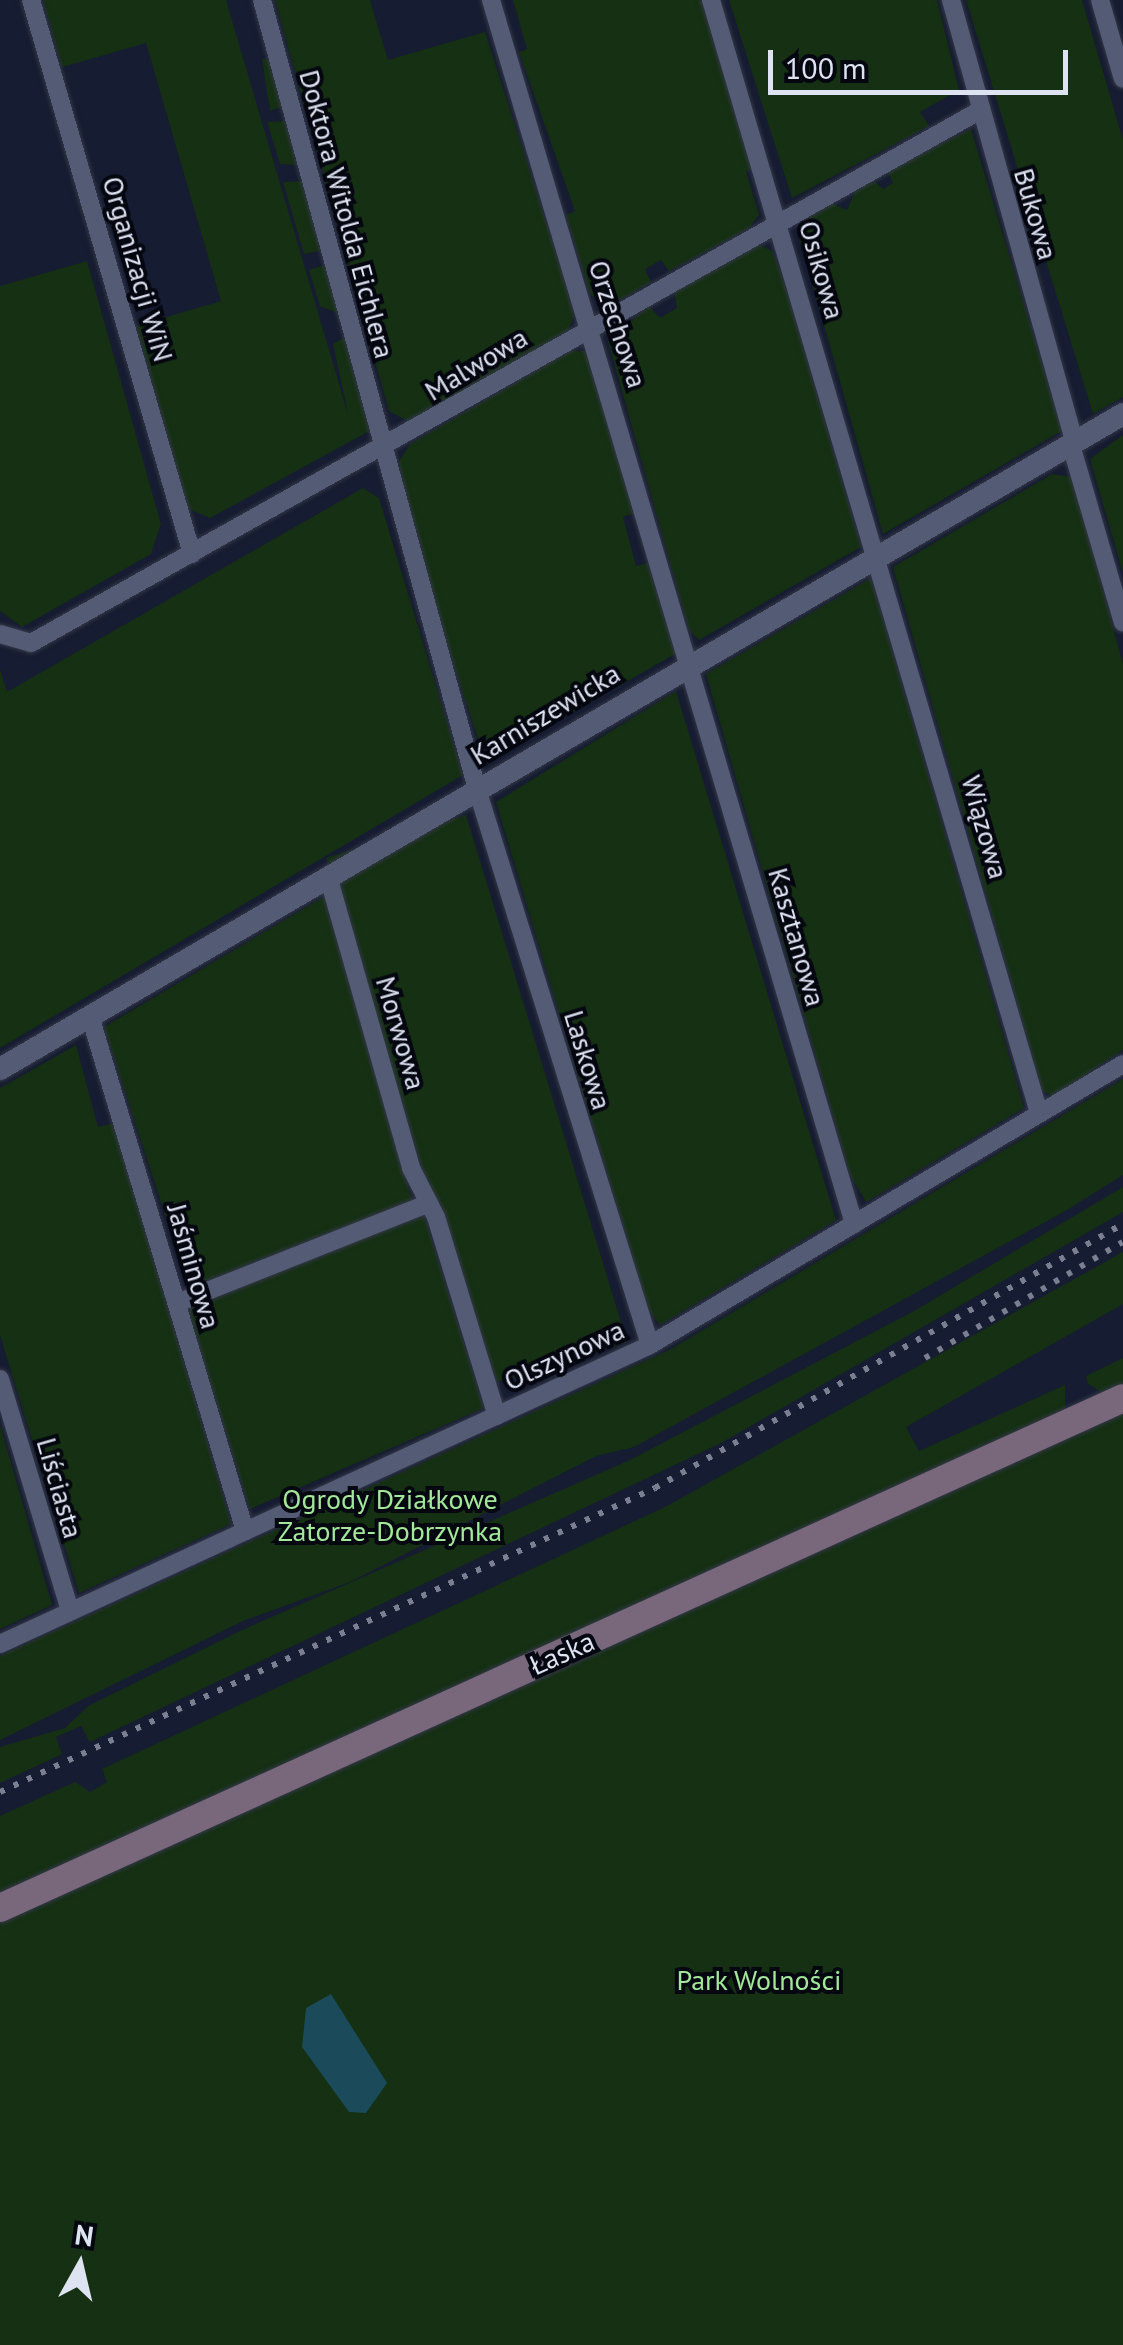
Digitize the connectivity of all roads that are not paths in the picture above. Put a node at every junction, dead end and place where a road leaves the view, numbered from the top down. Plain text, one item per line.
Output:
1 (31, 0) edge
2 (262, 0) edge
3 (491, 0) edge
4 (711, 0) edge
5 (950, 0) edge
6 (1100, 0) edge
7 (1117, 34) edge
8 (1123, 80) edge
9 (979, 111) junction
10 (779, 222) junction
11 (591, 328) junction
12 (1123, 414) edge
13 (1072, 444) junction
14 (382, 452) junction
15 (192, 554) junction
16 (877, 556) junction
17 (1123, 623) edge
18 (0, 634) edge
19 (691, 665) junction
20 (477, 789) junction
21 (328, 876) junction
22 (90, 1016) junction
23 (1123, 1064) edge
24 (0, 1069) edge
25 (1039, 1113) junction
26 (429, 1202) junction
27 (854, 1224) junction
28 (177, 1303) junction
29 (650, 1346) junction
30 (0, 1380) edge
31 (1123, 1398) edge
32 (496, 1416) junction
33 (245, 1531) junction
34 (70, 1612) junction
35 (0, 1644) edge
36 (0, 1908) edge

1 - 15 street, Organizacji WiN
2 - 14 street, Doktora Witolda Eichlera
3 - 11 street, Orzechowa
4 - 10 street, Osikowa
5 - 9 street, Bukowa
6 - 7 street
7 - 8 street
9 - 10 street, Malwowa
9 - 13 street, Bukowa
10 - 11 street, Malwowa
10 - 16 street, Osikowa
11 - 14 street, Malwowa
11 - 19 street, Orzechowa
12 - 13 street, Karniszewicka
13 - 16 street, Karniszewicka
13 - 17 street, Bukowa
14 - 15 street, Malwowa
14 - 20 street, Doktora Witolda Eichlera
15 - 18 street, Malwowa
16 - 19 street, Karniszewicka
16 - 25 street, Wiązowa
19 - 20 street, Karniszewicka
19 - 27 street, Kasztanowa
20 - 21 street, Karniszewicka
20 - 29 street, Laskowa
21 - 22 street, Karniszewicka
21 - 26 street, Morwowa
22 - 24 street, Karniszewicka
22 - 28 street, Jaśminowa
23 - 25 street, Olszynowa
25 - 27 street, Olszynowa
26 - 28 street
26 - 32 street, Morwowa
27 - 29 street, Olszynowa
28 - 33 street, Jaśminowa
29 - 32 street, Olszynowa
30 - 34 street, Liściasta
31 - 36 main road, Łaska
32 - 33 street, Olszynowa
33 - 34 street, Olszynowa
34 - 35 street, Olszynowa

